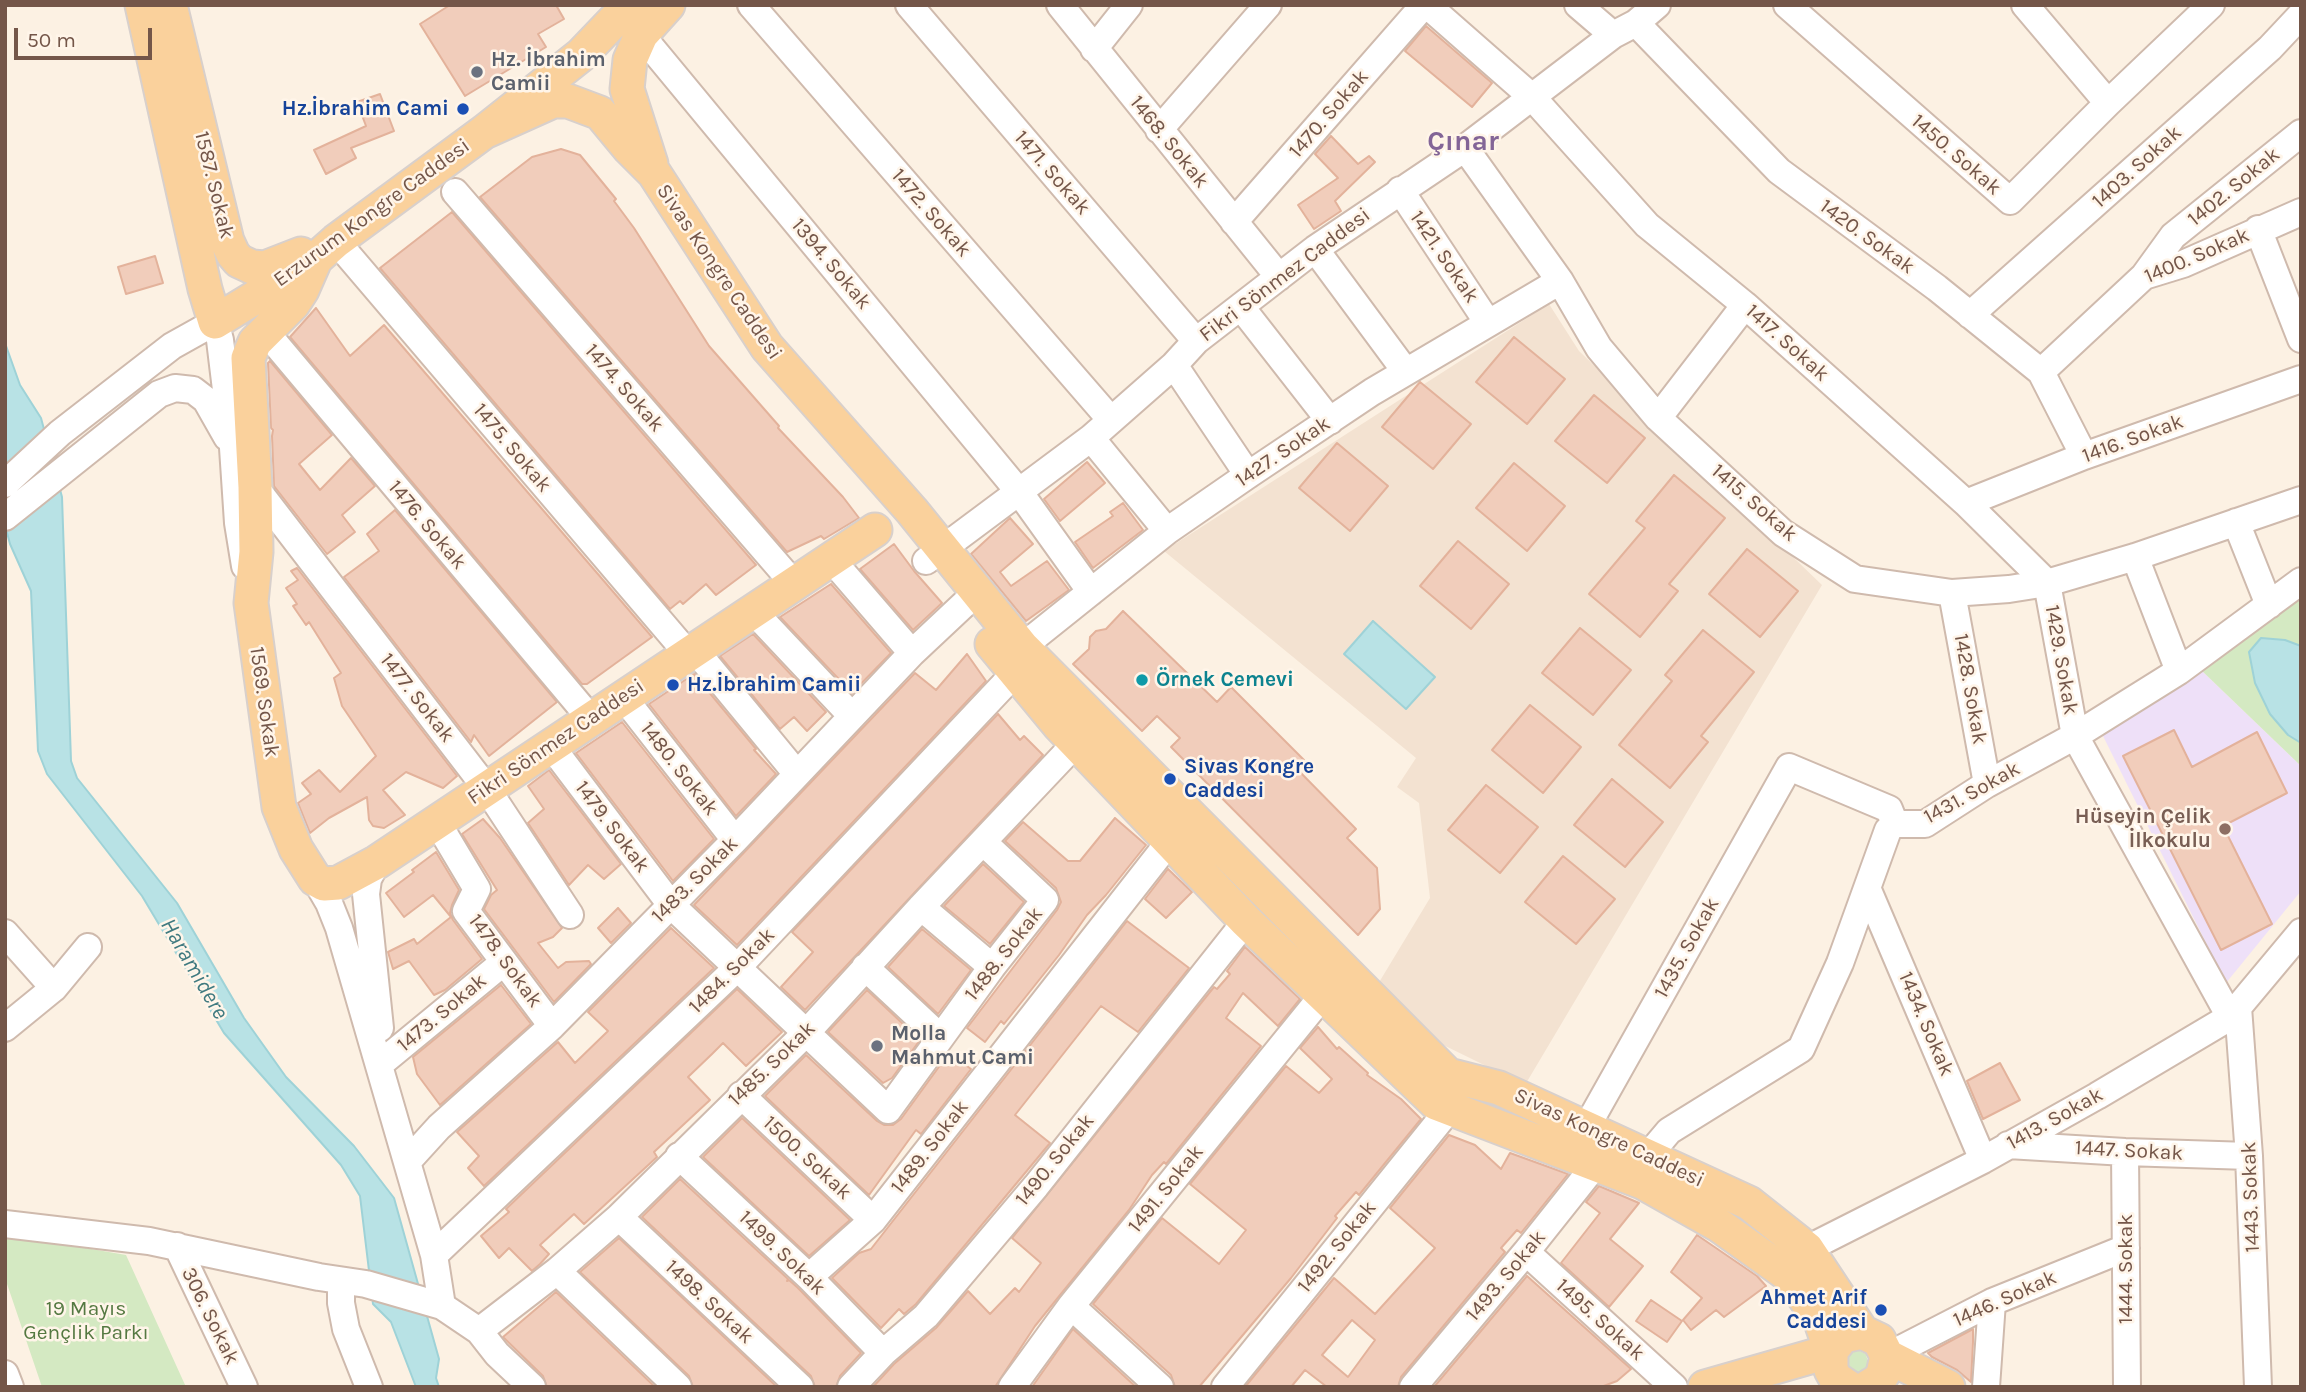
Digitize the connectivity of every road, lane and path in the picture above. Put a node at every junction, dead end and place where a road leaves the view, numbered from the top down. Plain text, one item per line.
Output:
1 (142, 5) edge
2 (170, 5) edge
3 (668, 5) edge
4 (751, 5) edge
5 (908, 5) edge
6 (1060, 5) edge
7 (1129, 5) edge
8 (1268, 5) edge
9 (1425, 5) edge
10 (1578, 5) edge
11 (1657, 5) edge
12 (1787, 5) edge
13 (2025, 5) edge
14 (2194, 11) edge
15 (627, 15) edge
16 (2301, 15) edge
17 (1625, 29) junction
18 (1094, 49) junction
19 (1532, 98) junction
20 (2108, 103) junction
21 (1159, 130) junction
22 (484, 132) junction
23 (2301, 133) edge
24 (1465, 148) junction
25 (654, 173) junction
26 (1400, 190) junction
27 (455, 192) dead end
28 (2301, 212) edge
29 (1234, 222) junction
30 (2258, 229) junction
31 (1315, 249) junction
32 (326, 250) junction
33 (2144, 276) junction
34 (1279, 277) junction
35 (1560, 281) junction
36 (1745, 306) junction
37 (1241, 307) junction
38 (1970, 315) junction
39 (215, 322) junction
40 (1488, 323) junction
41 (264, 330) junction
42 (2301, 339) edge
43 (1196, 341) junction
44 (1174, 365) junction
45 (1406, 372) junction
46 (2041, 372) junction
47 (2301, 379) edge
48 (1658, 418) junction
49 (1111, 420) junction
50 (1329, 421) junction
51 (1091, 438) junction
52 (233, 448) junction
53 (2084, 456) junction
54 (869, 464) junction
55 (1248, 475) junction
56 (5, 484) edge
57 (255, 487) junction
58 (1020, 493) junction
59 (2301, 500) edge
60 (1966, 503) junction
61 (5, 517) edge
62 (2236, 522) junction
63 (875, 530) junction
64 (1167, 531) junction
65 (934, 555) junction
66 (2135, 557) junction
67 (831, 559) junction
68 (2301, 581) edge
69 (2047, 583) junction
70 (794, 584) junction
71 (1091, 592) junction
72 (1952, 593) junction
73 (969, 599) junction
74 (251, 603) junction
75 (2269, 605) junction
76 (753, 611) junction
77 (692, 652) junction
78 (912, 653) junction
79 (1018, 660) junction
80 (2179, 671) junction
81 (624, 698) junction
82 (851, 715) junction
83 (591, 719) junction
84 (2075, 736) junction
85 (1076, 743) junction
86 (551, 746) junction
87 (797, 774) junction
88 (1987, 784) junction
89 (487, 789) junction
90 (437, 822) junction
91 (1895, 824) junction
92 (735, 840) junction
93 (1170, 841) junction
94 (983, 842) junction
95 (377, 862) junction
96 (314, 879) junction
97 (1868, 890) junction
98 (671, 905) junction
99 (921, 906) junction
100 (570, 915) dead end
101 (1246, 921) junction
102 (2301, 932) edge
103 (5, 933) edge
104 (88, 947) dead end
105 (504, 962) junction
106 (865, 967) junction
107 (992, 967) junction
108 (737, 968) junction
109 (54, 988) junction
110 (1324, 994) junction
111 (2234, 1012) junction
112 (552, 1026) junction
113 (5, 1028) edge
114 (807, 1032) junction
115 (940, 1037) junction
116 (380, 1064) junction
117 (741, 1095) junction
118 (1450, 1108) junction
119 (888, 1110) joint
120 (1586, 1128) junction
121 (2008, 1145) junction
122 (2125, 1152) junction
123 (679, 1156) junction
124 (2249, 1156) junction
125 (1647, 1157) junction
126 (1983, 1160) junction
127 (408, 1161) junction
128 (1596, 1164) junction
129 (619, 1217) junction
130 (873, 1220) junction
131 (5, 1224) edge
132 (177, 1246) junction
133 (2126, 1248) junction
134 (1807, 1249) junction
135 (1527, 1252) junction
136 (434, 1255) junction
137 (1780, 1269) junction
138 (557, 1271) junction
139 (808, 1277) junction
140 (354, 1283) junction
141 (1992, 1302) junction
142 (435, 1303) junction
143 (1071, 1306) junction
144 (479, 1331) junction
145 (1863, 1332) junction
146 (1831, 1351) junction
147 (883, 1353) junction
148 (1887, 1356) junction
149 (5, 1374) edge
150 (1015, 1386) edge
151 (10, 1387) edge
152 (244, 1387) edge
153 (369, 1387) edge
154 (532, 1387) edge
155 (678, 1387) edge
156 (800, 1387) edge
157 (851, 1387) edge
158 (1160, 1387) edge
159 (1225, 1387) edge
160 (1413, 1387) edge
161 (1674, 1387) edge
162 (1705, 1387) edge
163 (1848, 1387) edge
164 (1868, 1387) edge
165 (1948, 1387) edge
166 (1986, 1387) edge
167 (2127, 1387) edge
168 (2258, 1387) edge

1 - 39 main road, 1587. Sokak
2 - 32 main road, 1587. Sokak
3 - 15 main road, Erzurum Kongre Caddesi
4 - 49 street, 1472. Sokak
5 - 43 street, 1471. Sokak
6 - 18 street, 1468. Sokak
7 - 18 street
8 - 21 street
9 - 19 street, 1417. Sokak
9 - 29 street, 1470. Sokak
10 - 17 street, 1420. Sokak
11 - 17 street, Fikri Sönmez Caddesi
12 - 20 street, 1450. Sokak
13 - 20 street
14 - 20 street, 1450. Sokak
15 - 22 main road, Erzurum Kongre Caddesi
15 - 25 main road, Sivas Kongre Caddesi
15 - 58 street, 1394. Sokak
16 - 38 street, 1403. Sokak
17 - 19 street, Fikri Sönmez Caddesi
17 - 38 street, 1420. Sokak
18 - 21 street, 1468. Sokak
19 - 24 street, Fikri Sönmez Caddesi
19 - 36 street, 1417. Sokak
21 - 29 street, 1468. Sokak
22 - 25 main road, Sivas Kongre Caddesi
22 - 32 main road, Erzurum Kongre Caddesi
23 - 33 street, 1402. Sokak
24 - 26 street, Fikri Sönmez Caddesi
24 - 35 street, 1415. Sokak
25 - 54 main road, Sivas Kongre Caddesi
26 - 31 street, Fikri Sönmez Caddesi
26 - 40 street, 1421. Sokak
27 - 70 street, 1474. Sokak
28 - 30 street, 1400. Sokak
29 - 34 street, 1468. Sokak
30 - 33 street, 1400. Sokak
30 - 42 street
31 - 34 street, Fikri Sönmez Caddesi
31 - 45 street
32 - 39 main road, Erzurum Kongre Caddesi
32 - 41 main road
32 - 77 street, 1475. Sokak
33 - 46 street, 1400. Sokak
34 - 37 street, Fikri Sönmez Caddesi
35 - 40 street, 1427. Sokak
35 - 48 street, 1415. Sokak
36 - 48 street
36 - 60 street, 1417. Sokak
37 - 43 street, Fikri Sönmez Caddesi
37 - 50 street
38 - 46 street, 1420. Sokak
39 - 52 street, 1569. Sokak
39 - 56 street, Erzurum Kongre Caddesi
40 - 45 street, 1427. Sokak
41 - 57 main road
41 - 83 street, 1476. Sokak
43 - 44 street, Fikri Sönmez Caddesi
44 - 49 street, Fikri Sönmez Caddesi
44 - 55 street
45 - 50 street, 1427. Sokak
46 - 53 street, 1420. Sokak
47 - 53 street, 1416. Sokak
48 - 72 street, 1415. Sokak
49 - 51 street, Fikri Sönmez Caddesi
50 - 55 street, 1427. Sokak
51 - 58 street, Fikri Sönmez Caddesi
51 - 64 street
52 - 61 street
52 - 74 street, 1569. Sokak
53 - 60 street, 1416. Sokak
54 - 63 main road
54 - 65 main road, Sivas Kongre Caddesi
55 - 64 street, 1427. Sokak
57 - 74 main road
57 - 89 street, 1477. Sokak
58 - 65 street, Fikri Sönmez Caddesi
58 - 71 street, 1394. Sokak
59 - 62 street, 1415. Sokak
60 - 69 street, 1417. Sokak
62 - 66 street, 1415. Sokak
62 - 75 street
63 - 65 main road, Sivas Kongre Caddesi
63 - 67 main road, Fikri Sönmez Caddesi
64 - 71 street, 1427. Sokak
65 - 73 main road, Sivas Kongre Caddesi
66 - 69 street, 1415. Sokak
66 - 80 street
67 - 70 main road, Fikri Sönmez Caddesi
67 - 78 street
68 - 75 street, 1431. Sokak
69 - 72 street, 1415. Sokak
69 - 84 street, 1429. Sokak
70 - 76 main road, Fikri Sönmez Caddesi
71 - 79 street, 1427. Sokak
72 - 88 street, 1428. Sokak
73 - 78 street, 1483. Sokak
73 - 79 main road, Sivas Kongre Caddesi
74 - 96 main road, 1569. Sokak
75 - 80 street, 1431. Sokak
76 - 77 main road, Fikri Sönmez Caddesi
76 - 82 street
77 - 81 main road, Fikri Sönmez Caddesi
77 - 87 street, 1475. Sokak
78 - 82 street, 1483. Sokak
79 - 85 main road, Sivas Kongre Caddesi
79 - 108 street, 1484. Sokak
79 - 120 main road, Sivas Kongre Caddesi
80 - 84 street, 1431. Sokak
81 - 83 main road, Fikri Sönmez Caddesi
81 - 92 street, 1480. Sokak
82 - 87 street, 1483. Sokak
83 - 86 main road, Fikri Sönmez Caddesi
84 - 88 street, 1431. Sokak
84 - 111 street, 1429. Sokak
85 - 93 main road, Sivas Kongre Caddesi
85 - 94 street, 1485. Sokak
86 - 89 main road, Fikri Sönmez Caddesi
86 - 98 street, 1479. Sokak
87 - 92 street, 1483. Sokak
88 - 91 street, 1431. Sokak
89 - 90 main road, Fikri Sönmez Caddesi
89 - 100 street, 1477. Sokak
90 - 95 main road, Fikri Sönmez Caddesi
90 - 105 street, 1478. Sokak
91 - 97 street, 1431. Sokak
91 - 120 street, 1435. Sokak
92 - 98 street, 1483. Sokak
93 - 101 main road, Sivas Kongre Caddesi
93 - 130 street, 1489. Sokak
94 - 99 street, 1485. Sokak
94 - 107 street, 1488. Sokak
95 - 96 main road, Fikri Sönmez Caddesi
95 - 116 street, 1569. Sokak
96 - 116 street, 1569. Sokak
97 - 125 street, 1431. Sokak
97 - 126 street, 1434. Sokak
98 - 108 street, 1479. Sokak
98 - 112 street, 1483. Sokak
99 - 106 street, 1485. Sokak
99 - 107 street
101 - 110 main road, Sivas Kongre Caddesi
101 - 147 street, 1490. Sokak
102 - 111 street, 1413. Sokak
103 - 109 street
104 - 109 street
105 - 112 street, 1478. Sokak
105 - 116 street, 1473. Sokak
106 - 114 street, 1485. Sokak
106 - 115 street
107 - 115 street, 1488. Sokak
108 - 114 street, 1479. Sokak
108 - 136 street, 1484. Sokak
109 - 113 street
110 - 118 main road, Sivas Kongre Caddesi
110 - 143 street, 1491. Sokak
111 - 121 street, 1413. Sokak
111 - 124 street, 1443. Sokak
112 - 127 street, 1483. Sokak
114 - 117 street, 1485. Sokak
114 - 119 street, 1479. Sokak
115 - 119 street, 1488. Sokak
116 - 127 street, 1569. Sokak
117 - 123 street, 1485. Sokak
117 - 130 street, 1500. Sokak
118 - 128 main road, Sivas Kongre Caddesi
118 - 159 street, 1492. Sokak
120 - 125 main road, Sivas Kongre Caddesi
121 - 122 street, 1447. Sokak
121 - 126 street, 1413. Sokak
122 - 124 street, 1447. Sokak
122 - 133 street, 1444. Sokak
123 - 129 street, 1485. Sokak
123 - 139 street, 1499. Sokak
124 - 168 street, 1443. Sokak
125 - 134 main road, Sivas Kongre Caddesi
126 - 134 street, 1413. Sokak
127 - 136 street, 1569. Sokak
128 - 135 street, 1493. Sokak
128 - 137 main road, Sivas Kongre Caddesi
129 - 138 street, 1485. Sokak
129 - 156 street, 1498. Sokak
130 - 139 street, 1489. Sokak
131 - 132 street
132 - 140 street
132 - 152 street, 306. Sokak
133 - 141 street, 1446. Sokak
133 - 167 street, 1444. Sokak
134 - 137 street, 1413. Sokak
134 - 145 main road, Sivas Kongre Caddesi
135 - 160 street, 1493. Sokak
135 - 161 street, 1495. Sokak
136 - 142 street, 1569. Sokak
137 - 146 main road, Sivas Kongre Caddesi
138 - 144 street, 1485. Sokak
138 - 155 street
139 - 147 street, 1499. Sokak
140 - 142 street
140 - 153 street
141 - 148 street, 1446. Sokak
141 - 166 street
142 - 144 street
143 - 150 street, 1491. Sokak
143 - 158 street
144 - 154 street
145 - 146 main road
145 - 148 main road
146 - 162 main road
146 - 163 main road
147 - 157 street, 1490. Sokak
148 - 164 main road
148 - 165 main road
149 - 151 street

